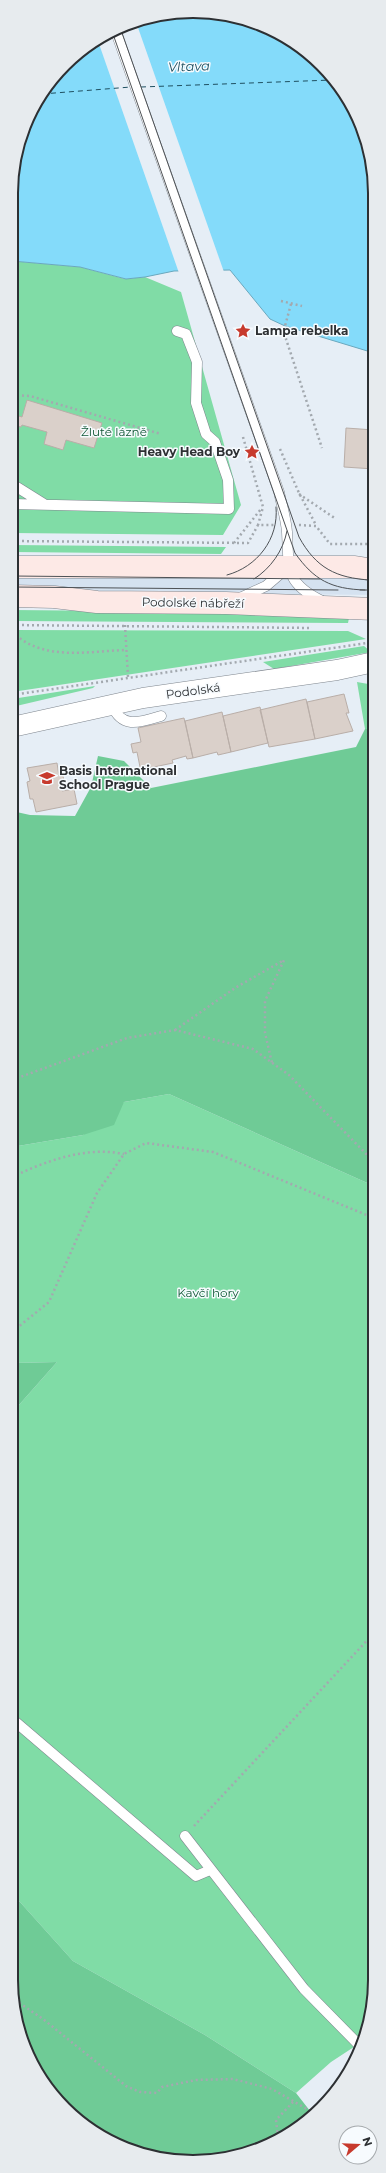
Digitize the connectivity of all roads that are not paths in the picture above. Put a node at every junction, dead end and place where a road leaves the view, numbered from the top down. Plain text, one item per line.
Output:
1 (117, 35) edge
2 (176, 331) dead end
3 (18, 488) edge
4 (18, 504) edge
5 (44, 504) junction
6 (18, 567) edge
7 (288, 567) junction
8 (368, 569) edge
9 (18, 596) edge
10 (226, 603) junction
11 (332, 606) junction
12 (368, 609) edge
13 (368, 663) edge
14 (112, 705) junction
15 (161, 716) dead end
16 (18, 726) edge
17 (18, 1724) edge
18 (185, 1836) road end
19 (210, 1870) junction
20 (357, 2042) edge

1 - 7 lane
2 - 5 lane
3 - 5 lane
4 - 5 lane
6 - 7 main road
7 - 8 main road
7 - 10 lane
7 - 11 lane
9 - 10 main road, Podolské nábřeží
10 - 11 main road, Podolské nábřeží
11 - 12 main road, Podolské nábřeží
13 - 14 street, Podolská
14 - 15 lane
14 - 16 street, Podolská
17 - 19 lane
18 - 19 lane
19 - 20 lane

